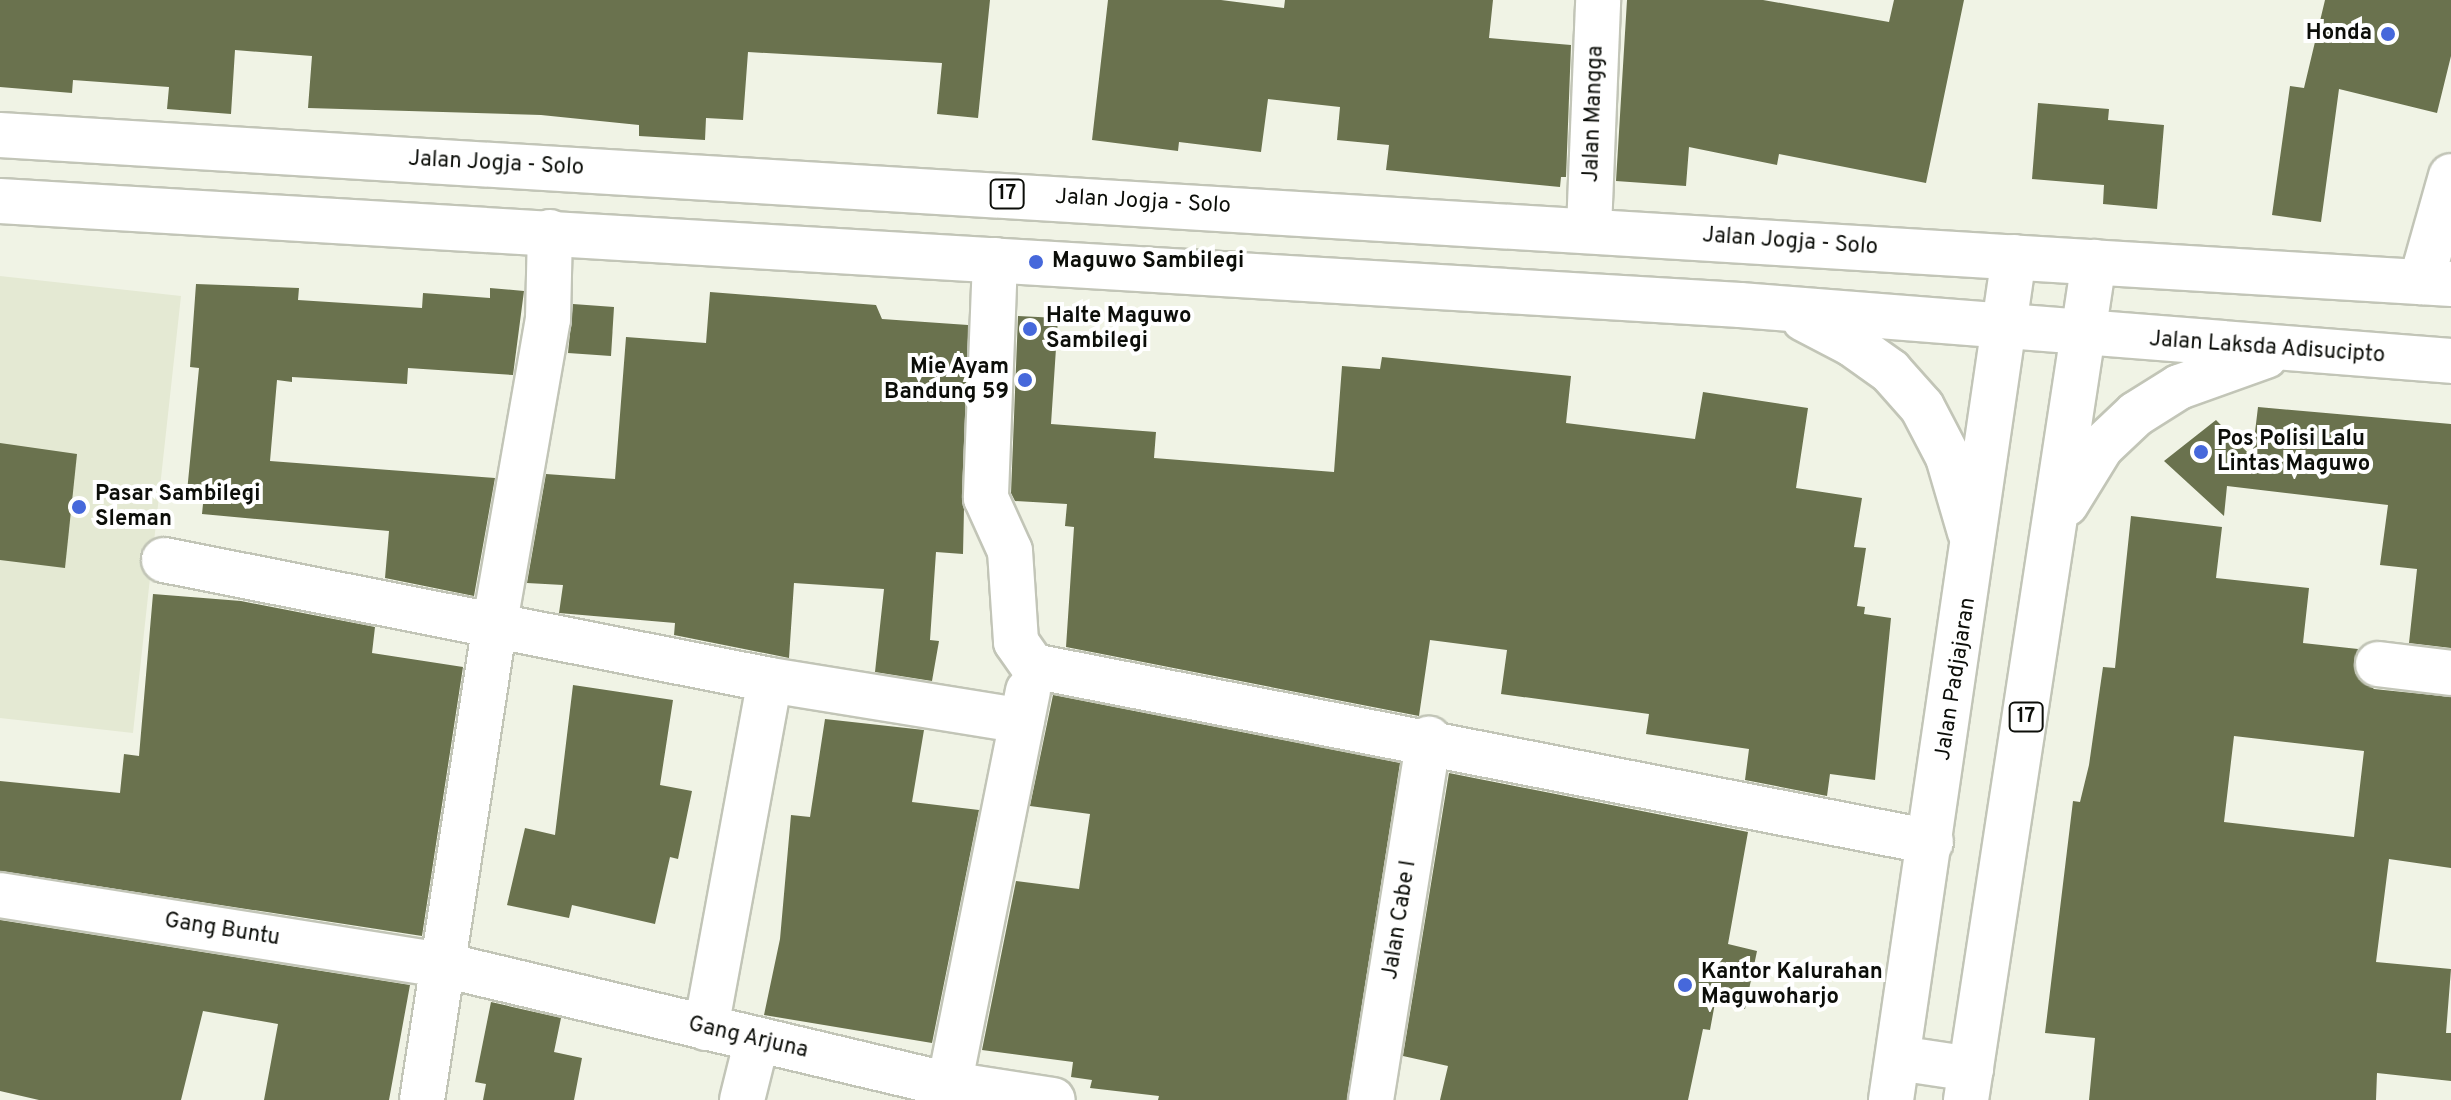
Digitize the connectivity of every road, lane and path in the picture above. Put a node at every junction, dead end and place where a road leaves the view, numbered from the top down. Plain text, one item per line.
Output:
1 (1598, 0) edge
2 (0, 135) edge
3 (2451, 176) edge
4 (0, 201) edge
5 (1589, 229) junction
6 (550, 232) junction
7 (2014, 257) junction
8 (995, 260) junction
9 (2094, 262) junction
10 (2436, 283) edge
11 (1768, 308) junction
12 (2006, 329) junction
13 (2084, 335) junction
14 (2284, 351) junction
15 (2451, 361) edge
16 (2054, 534) junction
17 (1974, 550) junction
18 (164, 560) dead end
19 (494, 628) junction
20 (2378, 664) dead end
21 (1033, 666) junction
22 (2451, 673) edge
23 (770, 680) junction
24 (1022, 721) junction
25 (1429, 739) junction
26 (1931, 842) junction
27 (0, 895) edge
28 (444, 965) junction
29 (706, 1028) junction
30 (757, 1040) junction
31 (1898, 1058) junction
32 (1968, 1084) edge
33 (940, 1088) edge
34 (422, 1100) edge
35 (742, 1100) edge
36 (1053, 1100) edge
37 (1371, 1100) edge
38 (1891, 1100) edge

1 - 5 main road, Jalan Mangga
2 - 5 main road, Jalan Jogja - Solo / 17
3 - 10 main road
4 - 6 main road
5 - 7 main road, Jalan Jogja - Solo / 17
6 - 8 main road
6 - 19 main road
7 - 9 main road, Jalan Jogja - Solo / 17
7 - 12 main road, Jalan Padjajaran
8 - 11 main road
8 - 21 main road
9 - 10 main road, 17
9 - 13 main road, 17
11 - 12 main road
11 - 17 main road
12 - 13 main road
12 - 17 main road, Jalan Padjajaran
13 - 14 main road, Jalan Laksda Adisucipto
13 - 16 main road, 17
14 - 15 main road, Jalan Laksda Adisucipto
14 - 16 main road
16 - 32 main road, 17
17 - 26 main road, Jalan Padjajaran
18 - 19 main road
19 - 23 main road
19 - 28 main road
20 - 22 main road
21 - 24 main road
21 - 25 main road
23 - 24 main road
23 - 29 main road
24 - 33 main road
25 - 26 main road
25 - 37 main road, Jalan Cabe I
26 - 31 main road, Jalan Padjajaran
27 - 28 main road, Gang Buntu
28 - 29 main road, Gang Arjuna
28 - 34 main road
29 - 30 main road, Gang Arjuna
30 - 33 main road, Gang Arjuna
30 - 35 main road
31 - 32 main road
31 - 38 main road, Jalan Padjajaran
33 - 36 main road, Gang Arjuna

